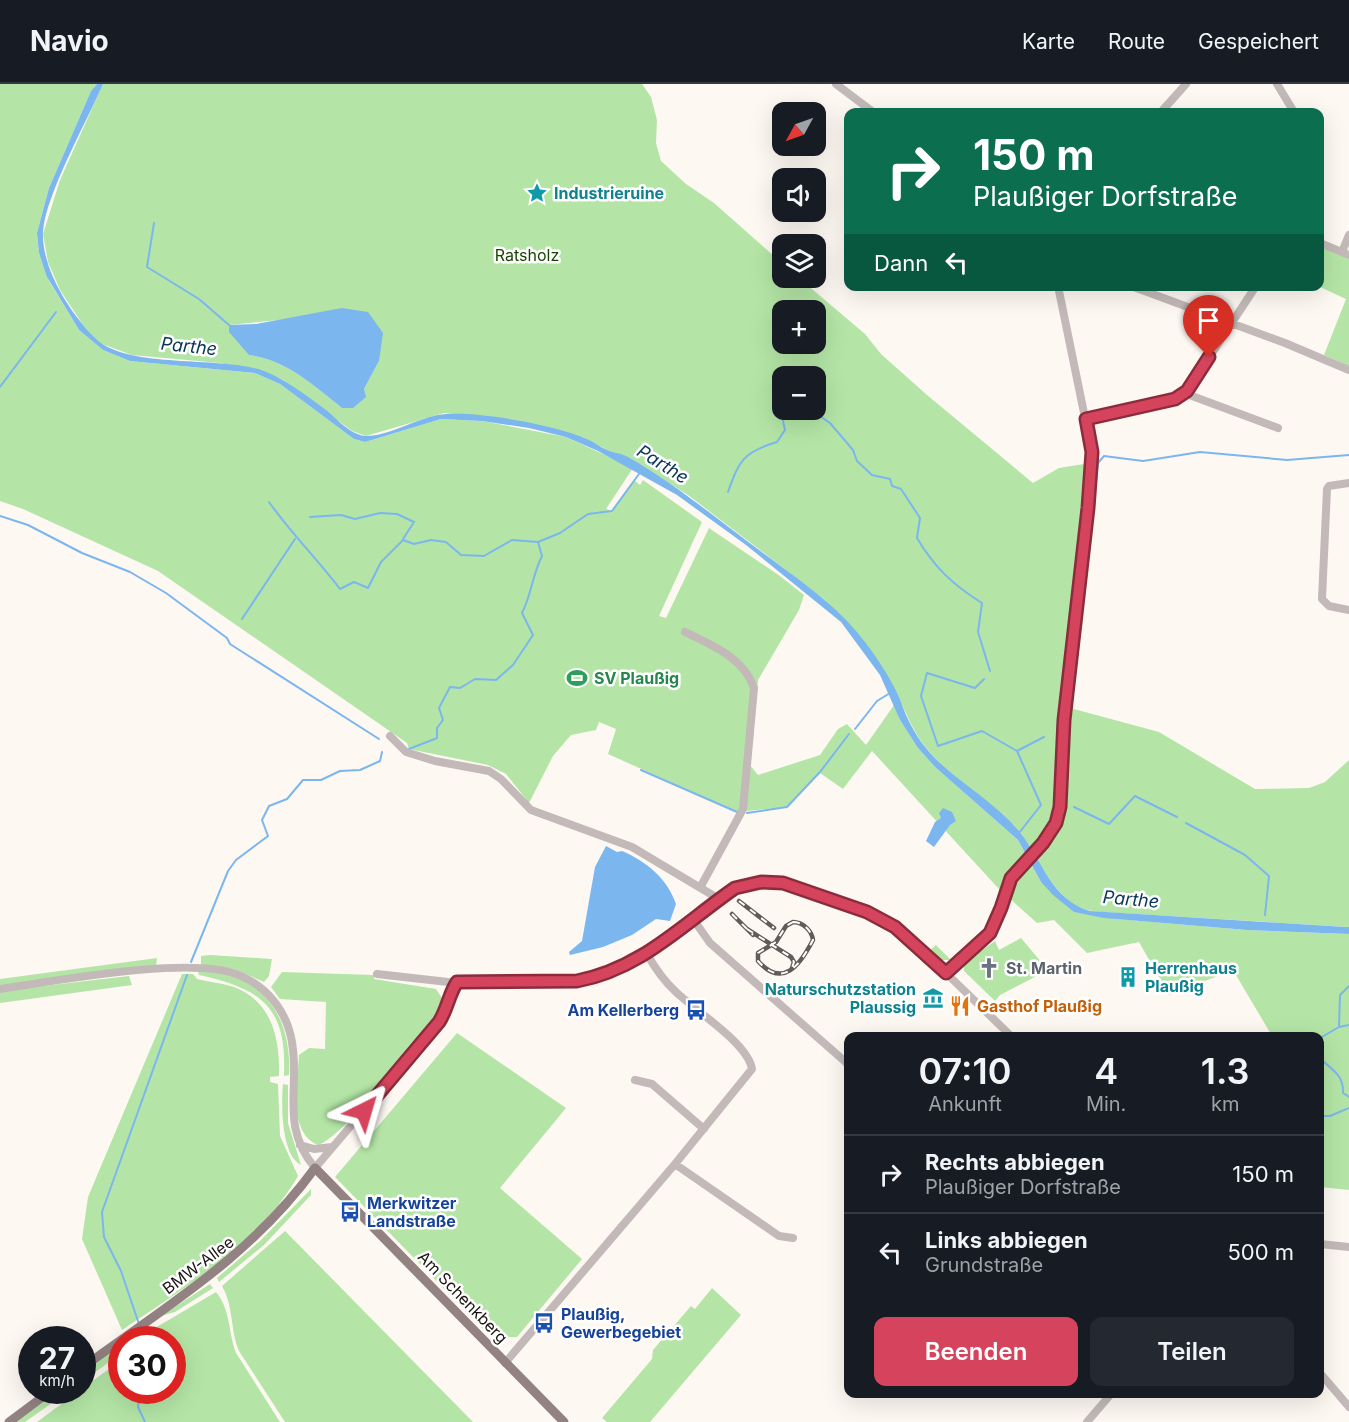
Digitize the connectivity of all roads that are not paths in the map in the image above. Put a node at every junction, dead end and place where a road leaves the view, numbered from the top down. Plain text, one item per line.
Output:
1 (836, 84) edge
2 (1186, 84) edge
3 (1277, 84) edge
4 (868, 108) edge
5 (1165, 108) edge
6 (1292, 108) edge
7 (1349, 235) edge
8 (1324, 245) edge
9 (1346, 253) edge
10 (1059, 291) edge
11 (1144, 291) edge
12 (1253, 291) edge
13 (1231, 324) junction
14 (1349, 370) edge
15 (1184, 393) junction
16 (1086, 419) junction
17 (1278, 428) dead end
18 (1349, 483) edge
19 (1349, 610) edge
20 (685, 632) dead end
21 (390, 735) dead end
22 (701, 886) junction
23 (719, 899) junction
24 (693, 919) junction
25 (647, 954) junction
26 (946, 973) junction
27 (377, 974) dead end
28 (457, 982) junction
29 (0, 989) edge
30 (1007, 1032) edge
31 (844, 1061) edge
32 (635, 1080) dead end
33 (704, 1129) junction
34 (300, 1145) junction
35 (332, 1147) junction
36 (675, 1164) junction
37 (315, 1168) junction
38 (793, 1238) dead end
39 (1324, 1244) edge
40 (1349, 1247) edge
41 (96, 1358) edge
42 (505, 1363) junction
43 (1324, 1378) edge
44 (1108, 1398) edge
45 (33, 1404) edge
46 (1349, 1407) edge
47 (9, 1422) edge
48 (564, 1422) edge
49 (1087, 1422) edge

1 - 4 street
2 - 5 street
3 - 6 street
7 - 9 street
8 - 9 street
10 - 16 street
11 - 13 street
12 - 13 street
13 - 14 street
13 - 15 street
15 - 16 street
15 - 17 street
16 - 26 street
18 - 19 street
20 - 22 street
21 - 22 street
22 - 23 street
23 - 24 street
23 - 26 street
24 - 25 street
24 - 31 street
25 - 28 street
25 - 33 street
26 - 30 street
27 - 28 street
28 - 35 street
29 - 34 street
32 - 33 street
33 - 36 street
34 - 35 street
34 - 37 street
35 - 37 street
36 - 38 street
36 - 42 street
37 - 41 main road, BMW-Allee
37 - 42 main road, Am Schenkberg
39 - 40 street
42 - 48 main road, Am Schenkberg
43 - 46 street
44 - 49 street
45 - 47 main road

